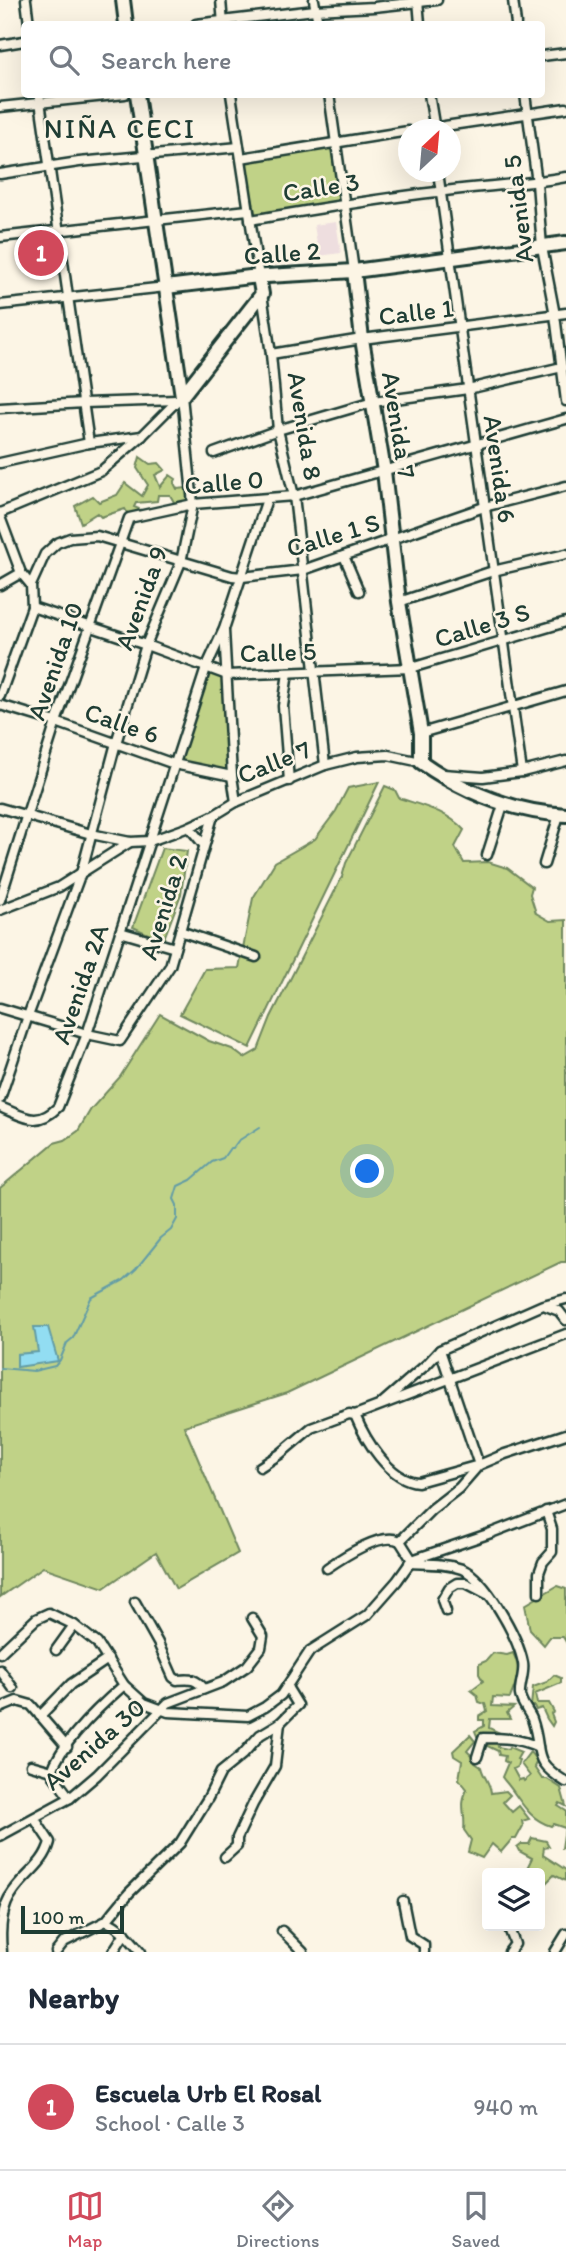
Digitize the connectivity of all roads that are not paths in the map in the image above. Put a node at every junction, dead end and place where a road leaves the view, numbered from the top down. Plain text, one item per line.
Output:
1 (26, 0) edge
2 (123, 0) edge
3 (221, 0) edge
4 (314, 0) edge
5 (437, 0) edge
6 (513, 0) edge
7 (418, 1) edge
8 (316, 10) junction
9 (29, 21) edge
10 (126, 21) edge
11 (223, 21) edge
12 (237, 21) edge
13 (318, 21) edge
14 (420, 21) edge
15 (516, 21) edge
16 (21, 42) edge
17 (0, 45) edge
18 (566, 53) edge
19 (545, 56) edge
20 (138, 98) edge
21 (232, 98) edge
22 (330, 98) edge
23 (430, 98) edge
24 (526, 98) edge
25 (40, 99) edge
26 (0, 107) edge
27 (566, 107) edge
28 (528, 114) junction
29 (433, 119) edge
30 (461, 124) edge
31 (398, 133) edge
32 (337, 142) junction
33 (239, 147) junction
34 (146, 158) junction
35 (241, 158) junction
36 (50, 167) junction
37 (0, 174) edge
38 (566, 177) edge
39 (439, 182) edge
40 (537, 183) junction
41 (440, 191) junction
42 (346, 204) junction
43 (248, 210) junction
44 (250, 220) junction
45 (156, 221) junction
46 (59, 232) junction
47 (0, 237) edge
48 (566, 243) edge
49 (542, 247) junction
50 (450, 259) junction
51 (354, 271) junction
52 (259, 277) junction
53 (166, 287) junction
54 (262, 294) junction
55 (68, 297) junction
56 (0, 305) edge
57 (566, 313) edge
58 (555, 315) junction
59 (460, 327) junction
60 (362, 339) junction
61 (271, 354) junction
62 (562, 367) junction
63 (468, 388) junction
64 (180, 398) junction
65 (566, 401) edge
66 (373, 402) junction
67 (84, 403) junction
68 (0, 408) edge
69 (566, 419) edge
70 (278, 430) junction
71 (142, 436) junction
72 (89, 443) junction
73 (475, 444) junction
74 (214, 453) dead end
75 (0, 463) edge
76 (384, 471) junction
77 (566, 486) edge
78 (294, 496) junction
79 (267, 499) junction
80 (193, 504) junction
81 (484, 507) junction
82 (0, 515) edge
83 (129, 518) joint
84 (392, 538) junction
85 (120, 542) junction
86 (566, 554) edge
87 (344, 556) junction
88 (181, 562) junction
89 (303, 570) junction
90 (493, 571) junction
91 (21, 573) junction
92 (242, 577) junction
93 (0, 584) edge
94 (31, 585) junction
95 (359, 591) dead end
96 (399, 602) junction
97 (32, 607) junction
98 (566, 622) edge
99 (89, 626) junction
100 (224, 629) junction
101 (503, 641) junction
102 (146, 645) junction
103 (206, 668) junction
104 (411, 668) junction
105 (316, 672) junction
106 (288, 673) junction
107 (227, 675) junction
108 (566, 691) edge
109 (0, 696) edge
110 (0, 705) edge
111 (512, 706) junction
112 (56, 722) junction
113 (421, 733) junction
114 (116, 743) junction
115 (566, 761) edge
116 (421, 762) junction
117 (174, 764) junction
118 (325, 765) junction
119 (522, 772) junction
120 (436, 773) junction
121 (232, 776) junction
122 (483, 777) junction
123 (289, 781) junction
124 (480, 797) junction
125 (236, 802) junction
126 (504, 803) junction
127 (0, 808) edge
128 (563, 815) edge
129 (26, 816) junction
130 (214, 816) junction
131 (189, 827) junction
132 (91, 834) junction
133 (149, 841) junction
134 (130, 842) junction
135 (205, 845) junction
136 (487, 855) dead end
137 (544, 864) dead end
138 (82, 870) junction
139 (0, 900) edge
140 (0, 910) edge
141 (180, 931) junction
142 (120, 932) junction
143 (175, 948) junction
144 (256, 957) dead end
145 (0, 1008) edge
146 (28, 1016) junction
147 (86, 1034) junction
148 (0, 1099) edge
149 (0, 1107) edge
150 (566, 1299) edge
151 (543, 1305) junction
152 (566, 1320) edge
153 (566, 1334) edge
154 (440, 1350) junction
155 (450, 1380) junction
156 (376, 1408) junction
157 (353, 1414) junction
158 (566, 1433) edge
159 (479, 1465) junction
160 (260, 1467) dead end
161 (566, 1504) edge
162 (546, 1511) junction
163 (400, 1541) junction
164 (410, 1561) junction
165 (327, 1568) dead end
166 (540, 1593) dead end
167 (489, 1595) junction
168 (135, 1602) dead end
169 (446, 1611) dead end
170 (252, 1618) dead end
171 (74, 1625) junction
172 (56, 1650) dead end
173 (0, 1653) edge
174 (108, 1660) junction
175 (0, 1670) edge
176 (124, 1685) junction
177 (288, 1687) junction
178 (13, 1688) dead end
179 (204, 1689) junction
180 (0, 1708) edge
181 (161, 1710) junction
182 (40, 1716) junction
183 (280, 1723) junction
184 (538, 1746) junction
185 (67, 1747) junction
186 (477, 1757) dead end
187 (31, 1765) dead end
188 (52, 1771) junction
189 (566, 1782) edge
190 (70, 1798) junction
191 (34, 1818) junction
192 (0, 1836) edge
193 (225, 1857) dead end
194 (403, 1901) dead end
195 (106, 1921) junction
196 (282, 1931) dead end
197 (125, 1933) junction
198 (566, 1934) edge
199 (424, 1949) edge
200 (2, 1952) edge
201 (56, 1952) edge
202 (113, 1952) edge
203 (141, 1952) edge
204 (303, 1952) edge
205 (555, 1952) edge

1 - 9 street
2 - 10 main road
3 - 11 street
4 - 8 street
5 - 7 street
6 - 15 street
7 - 8 street
7 - 14 street
8 - 12 street
8 - 13 street
16 - 17 street
18 - 19 street
20 - 34 main road, Avenida 9
21 - 33 street, Avenida 8
22 - 32 street, Avenida 7
23 - 29 street
24 - 28 street, Avenida 5
25 - 26 street
25 - 36 street
27 - 28 street
28 - 30 street
28 - 40 street, Avenida 5
31 - 32 street
32 - 35 street
32 - 42 street, Avenida 7
33 - 34 street
33 - 35 street, Avenida 8
34 - 36 street
34 - 45 main road, Avenida 9
35 - 43 street, Avenida 8
36 - 37 street
36 - 46 street
38 - 40 street, Calle 3
39 - 41 street, Avenida 6
40 - 41 street, Calle 3
40 - 49 street, Avenida 5
41 - 42 street, Calle 3
41 - 50 street, Avenida 6
42 - 44 street, Calle 3
42 - 51 street, Avenida 7
43 - 44 street, Avenida 8
43 - 45 street, Calle 3
44 - 52 street, Avenida 8
45 - 46 street, Calle 3
45 - 53 main road, Avenida 9
46 - 47 street, Calle 3
46 - 55 street
48 - 49 main road, Calle 2
49 - 50 main road, Calle 2
49 - 58 street, Avenida 5
50 - 51 main road, Calle 2
50 - 59 street, Avenida 6
51 - 52 main road, Calle 2
51 - 60 main road, Avenida 7
52 - 53 main road, Calle 2
52 - 54 main road, Avenida 8
53 - 55 street, Calle 2
53 - 64 main road, Avenida 9
54 - 61 street, Avenida 8
54 - 64 main road
55 - 56 street, Calle 2
55 - 67 street
57 - 58 street, Calle 1
58 - 59 street, Calle 1
58 - 62 street, Avenida 5
59 - 60 street, Calle 1
59 - 63 street, Avenida 6
60 - 61 street, Calle 1
60 - 66 main road, Avenida 7
61 - 70 street, Avenida 8
62 - 63 street
62 - 65 street, Avenida 5
63 - 66 street
63 - 73 street, Avenida 6
64 - 67 street
64 - 71 street
64 - 80 street, Avenida 9
66 - 70 street
66 - 76 main road, Avenida 7
67 - 68 street
67 - 72 street
69 - 73 street, Calle 0
70 - 74 street
70 - 78 street, Avenida 8
71 - 72 street
71 - 82 street
72 - 75 street
73 - 76 street, Calle 0
73 - 81 street, Avenida 6
76 - 78 street, Calle 0
76 - 84 main road, Avenida 7
77 - 81 street, Calle 1 S
78 - 79 street, Calle 0
78 - 89 street, Avenida 8
79 - 80 street, Calle 0
79 - 92 street, Avenida 8
80 - 83 street, Calle 0
80 - 88 street, Avenida 9
81 - 84 street, Calle 1 S
81 - 90 street, Avenida 6
82 - 91 street
83 - 85 street, Avenida 10
84 - 87 street, Calle 1 S
84 - 96 main road, Avenida 7
85 - 88 street, Calle 1 S
85 - 94 street, Calle 1 S
85 - 99 street, Avenida 10
86 - 90 street
87 - 89 street, Calle 1 S
87 - 95 street
88 - 92 street, Calle 1 S
88 - 102 street, Avenida 9
89 - 92 street, Calle 1 S
89 - 105 street, Avenida 8
90 - 96 street
90 - 101 street, Avenida 6
91 - 93 street
91 - 94 street
92 - 100 street, Avenida 8
94 - 97 street
96 - 104 main road, Avenida 7
97 - 99 street, Calle 5
97 - 109 street
98 - 101 street, Calle 3 S
99 - 102 street, Calle 5
99 - 112 street, Avenida 10
100 - 103 street, Avenida 8
100 - 107 street
101 - 104 street, Calle 3 S
101 - 111 street, Avenida 6
102 - 103 street, Calle 5
102 - 114 street, Avenida 9
103 - 107 street, Calle 5
103 - 117 street, Avenida 8
104 - 105 street, Calle 5
104 - 113 main road, Avenida 7
105 - 106 street, Calle 5
105 - 118 street, Avenida 8
106 - 107 street, Calle 5
106 - 123 street
107 - 121 street
108 - 111 street
110 - 112 street, Calle 6
111 - 113 street
111 - 119 street, Avenida 6
112 - 114 street, Calle 6
112 - 129 street, Avenida 10
113 - 116 main road, Avenida 7
114 - 117 street, Calle 6
114 - 132 street, Avenida 9
115 - 119 street
116 - 118 street, Calle 7
116 - 120 main road, Calle 7
117 - 121 street, Calle 6
117 - 133 street, Avenida 8
118 - 123 street, Calle 7
119 - 122 street
120 - 122 street
120 - 124 main road, Calle 7
121 - 125 street
122 - 124 street
123 - 125 street, Calle 7
124 - 126 main road, Calle 7
125 - 130 street, Calle 7
126 - 128 main road, Calle 7
126 - 136 street
127 - 129 street, Calle 7
128 - 137 street
129 - 132 street, Calle 7
129 - 139 street, Avenida 10
130 - 131 street, Calle 7
130 - 135 street, Avenida 2
131 - 133 street, Calle 7
131 - 135 street
132 - 134 street, Calle 7
132 - 138 street, Avenida 9
133 - 134 street, Calle 7
133 - 142 street, Avenida 2A
134 - 138 street
135 - 141 street, Avenida 2
138 - 140 street
138 - 146 street, Avenida 9
141 - 143 street, Avenida 2
141 - 144 street
142 - 143 street
142 - 147 street, Avenida 2A
143 - 147 street, Avenida 2
145 - 146 street
146 - 147 street
146 - 148 street, Avenida 9
147 - 149 street, Avenida 2A
150 - 151 street
151 - 152 street
151 - 154 street
153 - 155 street
154 - 155 street
154 - 156 street
155 - 156 street
155 - 159 street
156 - 157 street
157 - 159 street
157 - 160 street
158 - 159 street
159 - 163 street
161 - 162 street
162 - 164 street
162 - 166 street
163 - 164 street
163 - 165 street
164 - 167 street
164 - 177 street, Avenida 30
167 - 169 street
167 - 184 street
168 - 179 street
170 - 179 street
171 - 172 street
171 - 173 street
171 - 174 street
174 - 176 street
174 - 182 street
175 - 178 street
176 - 181 street
176 - 185 street
177 - 181 street, Avenida 30
177 - 183 street
179 - 181 street
180 - 182 street
181 - 190 street, Avenida 30
182 - 185 street
183 - 193 street
183 - 195 street
184 - 186 street
184 - 189 street
185 - 188 street
187 - 188 street
188 - 190 street
190 - 191 street, Avenida 30
191 - 192 street, Avenida 30
191 - 200 street
194 - 199 street
195 - 197 street
195 - 201 street
196 - 204 street
197 - 202 street
197 - 203 street
198 - 205 street

